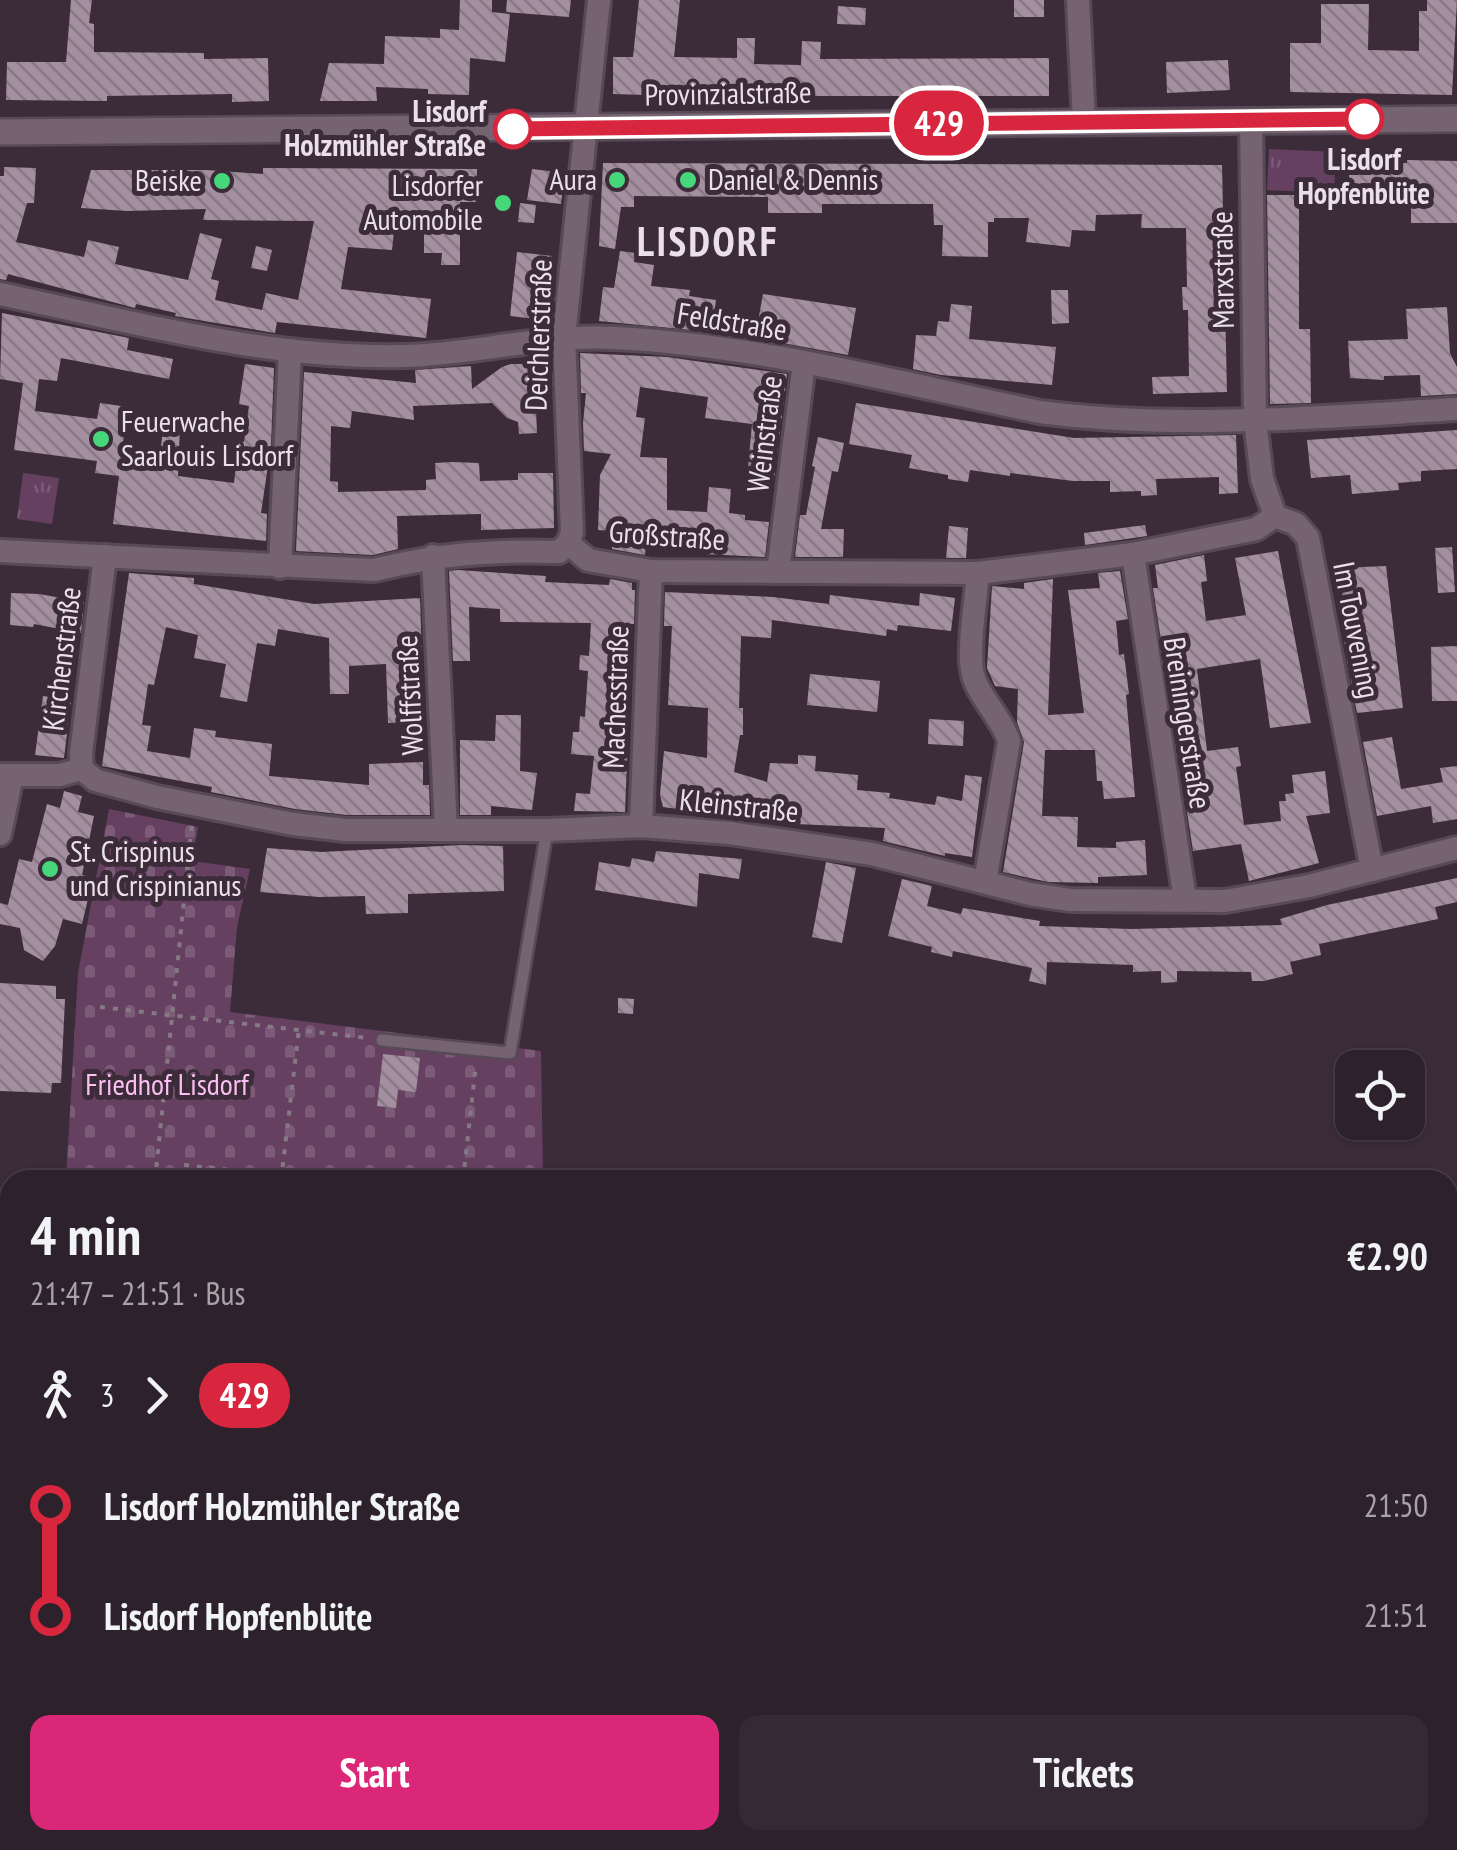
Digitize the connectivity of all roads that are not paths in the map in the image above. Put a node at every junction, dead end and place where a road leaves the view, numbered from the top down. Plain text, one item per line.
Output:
1 (599, 0) edge
2 (1078, 0) edge
3 (1457, 118) edge
4 (1251, 120) junction
5 (1084, 121) junction
6 (588, 129) junction
7 (0, 132) edge
8 (0, 294) edge
9 (564, 337) junction
10 (290, 350) junction
11 (804, 363) junction
12 (1457, 409) edge
13 (1255, 420) junction
14 (1275, 516) junction
15 (568, 544) junction
16 (0, 551) edge
17 (1133, 554) junction
18 (105, 556) junction
19 (433, 556) junction
20 (280, 566) junction
21 (651, 572) junction
22 (778, 572) junction
23 (978, 573) junction
24 (82, 769) junction
25 (6, 776) edge
26 (640, 826) junction
27 (446, 830) junction
28 (547, 830) junction
29 (0, 834) edge
30 (1457, 848) edge
31 (1372, 870) junction
32 (986, 882) junction
33 (1184, 900) junction
34 (382, 1040) road end

1 - 6 street, Deichlerstraße
2 - 5 street
3 - 4 main road, Provinzialstraße
4 - 5 main road, Provinzialstraße
4 - 13 street, Marxstraße
5 - 6 main road, Provinzialstraße
6 - 7 main road, Provinzialstraße
6 - 9 street, Deichlerstraße
8 - 10 street, Feldstraße
9 - 10 street, Feldstraße
9 - 11 street, Feldstraße
9 - 15 street, Deichlerstraße
10 - 20 street
11 - 13 street, Feldstraße
11 - 22 street, Weinstraße
12 - 13 street, Feldstraße
13 - 14 street
14 - 17 street, Großstraße
14 - 31 street, Im Touvening
15 - 19 street, Großstraße
15 - 21 street, Großstraße
16 - 18 street, Großstraße
17 - 23 street, Großstraße
17 - 33 street, Breiningerstraße
18 - 20 street, Großstraße
18 - 24 street, Kirchenstraße
19 - 20 street, Großstraße
19 - 27 street, Wolffstraße
21 - 22 street, Großstraße
21 - 26 street, Machesstraße
22 - 23 street, Großstraße
23 - 32 street
24 - 25 street
24 - 27 street, Kleinstraße
25 - 29 street
26 - 28 street, Kleinstraße
26 - 32 street, Kleinstraße
27 - 28 street, Kleinstraße
28 - 34 lane
30 - 31 street, Kleinstraße
31 - 33 street, Kleinstraße
32 - 33 street, Kleinstraße

